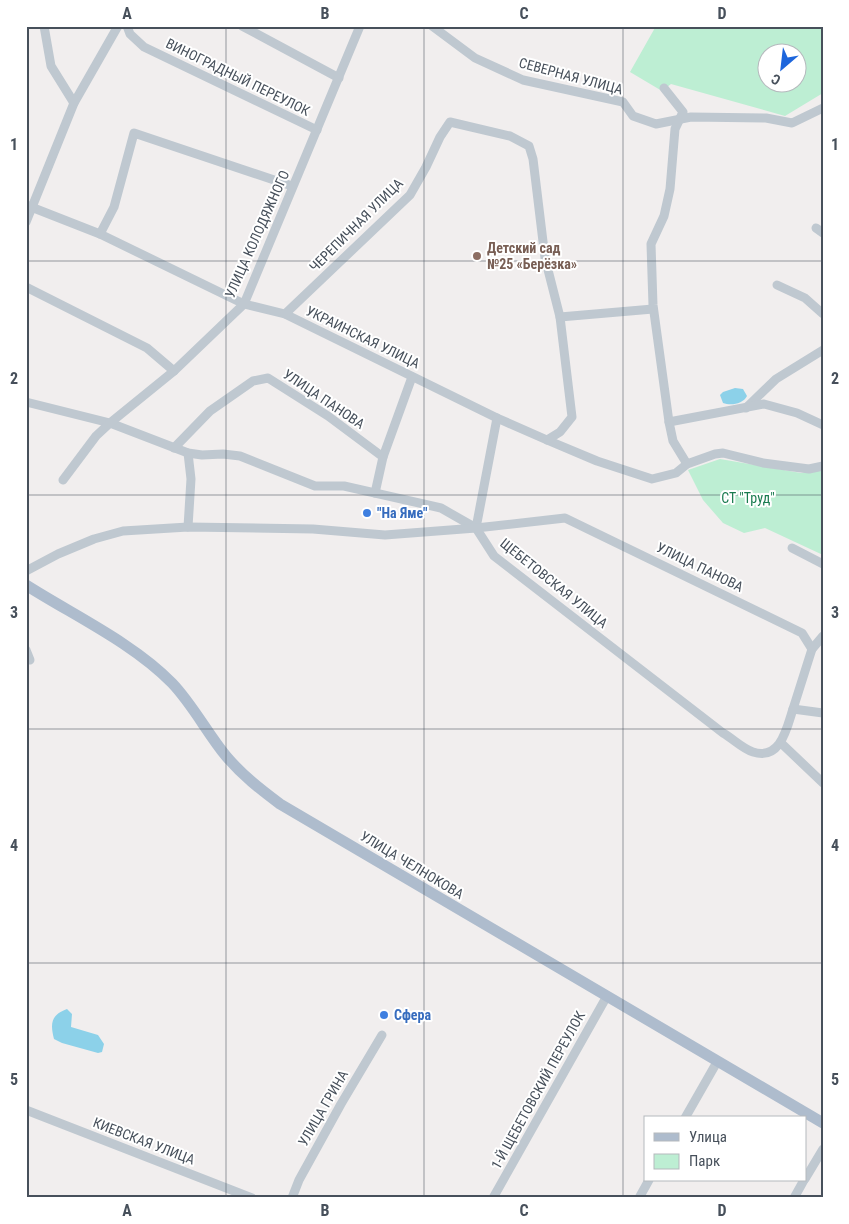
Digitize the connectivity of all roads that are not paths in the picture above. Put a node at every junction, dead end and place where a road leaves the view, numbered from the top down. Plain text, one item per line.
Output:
1 (44, 26) edge
2 (118, 26) edge
3 (127, 26) edge
4 (242, 26) edge
5 (360, 26) edge
6 (432, 26) edge
7 (338, 78) junction
8 (664, 88) dead end
9 (74, 103) junction
10 (823, 108) edge
11 (681, 119) junction
12 (317, 130) junction
13 (292, 186) junction
14 (30, 207) edge
15 (26, 222) edge
16 (100, 234) junction
17 (777, 285) dead end
18 (26, 287) edge
19 (244, 304) junction
20 (653, 309) junction
21 (285, 314) junction
22 (823, 314) edge
23 (560, 317) junction
24 (823, 350) edge
25 (174, 370) junction
26 (412, 377) junction
27 (26, 402) edge
28 (746, 408) junction
29 (497, 418) junction
30 (110, 422) junction
31 (668, 422) junction
32 (823, 424) edge
33 (547, 440) junction
34 (174, 448) junction
35 (188, 452) junction
36 (383, 457) junction
37 (687, 464) junction
38 (823, 466) edge
39 (63, 480) dead end
40 (375, 493) junction
41 (188, 527) junction
42 (476, 528) junction
43 (792, 548) dead end
44 (823, 564) edge
45 (26, 571) edge
46 (26, 585) edge
47 (823, 636) edge
48 (812, 649) junction
49 (26, 650) edge
50 (30, 660) dead end
51 (793, 709) junction
52 (823, 713) edge
53 (781, 744) junction
54 (823, 783) edge
55 (607, 996) junction
56 (382, 1035) dead end
57 (717, 1062) junction
58 (26, 1110) edge
59 (686, 1116) edge
60 (823, 1123) edge
61 (823, 1149) edge
62 (806, 1178) edge
63 (648, 1182) edge
64 (804, 1182) edge
65 (252, 1198) edge
66 (292, 1198) edge
67 (493, 1198) edge
68 (639, 1198) edge
69 (794, 1198) edge

1 - 9 street
2 - 9 street
3 - 12 street, ВИНОГРАДНЫЙ ПЕРЕУЛОК
4 - 7 street
5 - 7 street, УЛИЦА КОЛОДЯЖНОГО
6 - 11 street, СЕВЕРНАЯ УЛИЦА
7 - 12 street, УЛИЦА КОЛОДЯЖНОГО
8 - 11 street
9 - 14 street
10 - 11 street, СЕВЕРНАЯ УЛИЦА
11 - 20 street
12 - 13 street, УЛИЦА КОЛОДЯЖНОГО
13 - 16 street
13 - 19 street, УЛИЦА КОЛОДЯЖНОГО
14 - 15 street
14 - 16 street, УКРАИНСКАЯ УЛИЦА
16 - 19 street, УКРАИНСКАЯ УЛИЦА
17 - 22 street
18 - 25 street
19 - 21 street, УКРАИНСКАЯ УЛИЦА
19 - 25 street, УЛИЦА КОЛОДЯЖНОГО
20 - 23 street
20 - 31 street
21 - 23 street, ЧЕРЕПИЧНАЯ УЛИЦА
21 - 26 street, УКРАИНСКАЯ УЛИЦА
23 - 33 street
24 - 28 street
25 - 30 street, УЛИЦА КОЛОДЯЖНОГО
26 - 29 street, УКРАИНСКАЯ УЛИЦА
26 - 36 street
27 - 30 street, ЩЕБЕТОВСКАЯ УЛИЦА
28 - 31 street
28 - 32 street
29 - 33 street, УКРАИНСКАЯ УЛИЦА
29 - 42 street
30 - 34 street, ЩЕБЕТОВСКАЯ УЛИЦА
30 - 39 street, УЛИЦА КОЛОДЯЖНОГО
31 - 37 street
33 - 37 street, УКРАИНСКАЯ УЛИЦА
34 - 35 street, ЩЕБЕТОВСКАЯ УЛИЦА
34 - 36 street, УЛИЦА ПАНОВА
35 - 40 street, ЩЕБЕТОВСКАЯ УЛИЦА
35 - 41 street
36 - 40 street
37 - 38 street, УКРАИНСКАЯ УЛИЦА
40 - 42 street, ЩЕБЕТОВСКАЯ УЛИЦА
41 - 42 street, УЛИЦА ПАНОВА
41 - 45 street, УЛИЦА ПАНОВА
42 - 48 street, УЛИЦА ПАНОВА
42 - 53 street, ЩЕБЕТОВСКАЯ УЛИЦА
43 - 44 street
46 - 55 main road, УЛИЦА ЧЕЛНОКОВА
47 - 48 street
48 - 51 street
49 - 50 street
51 - 52 street
51 - 53 street
53 - 54 street
55 - 57 main road, УЛИЦА ЧЕЛНОКОВА
55 - 67 street, 1-Й ЩЕБЕТОВСКИЙ ПЕРЕУЛОК
56 - 66 street, УЛИЦА ГРИНА
57 - 59 street
57 - 60 main road, УЛИЦА ЧЕЛНОКОВА
58 - 65 street, КИЕВСКАЯ УЛИЦА
61 - 62 street
63 - 68 street
64 - 69 street

